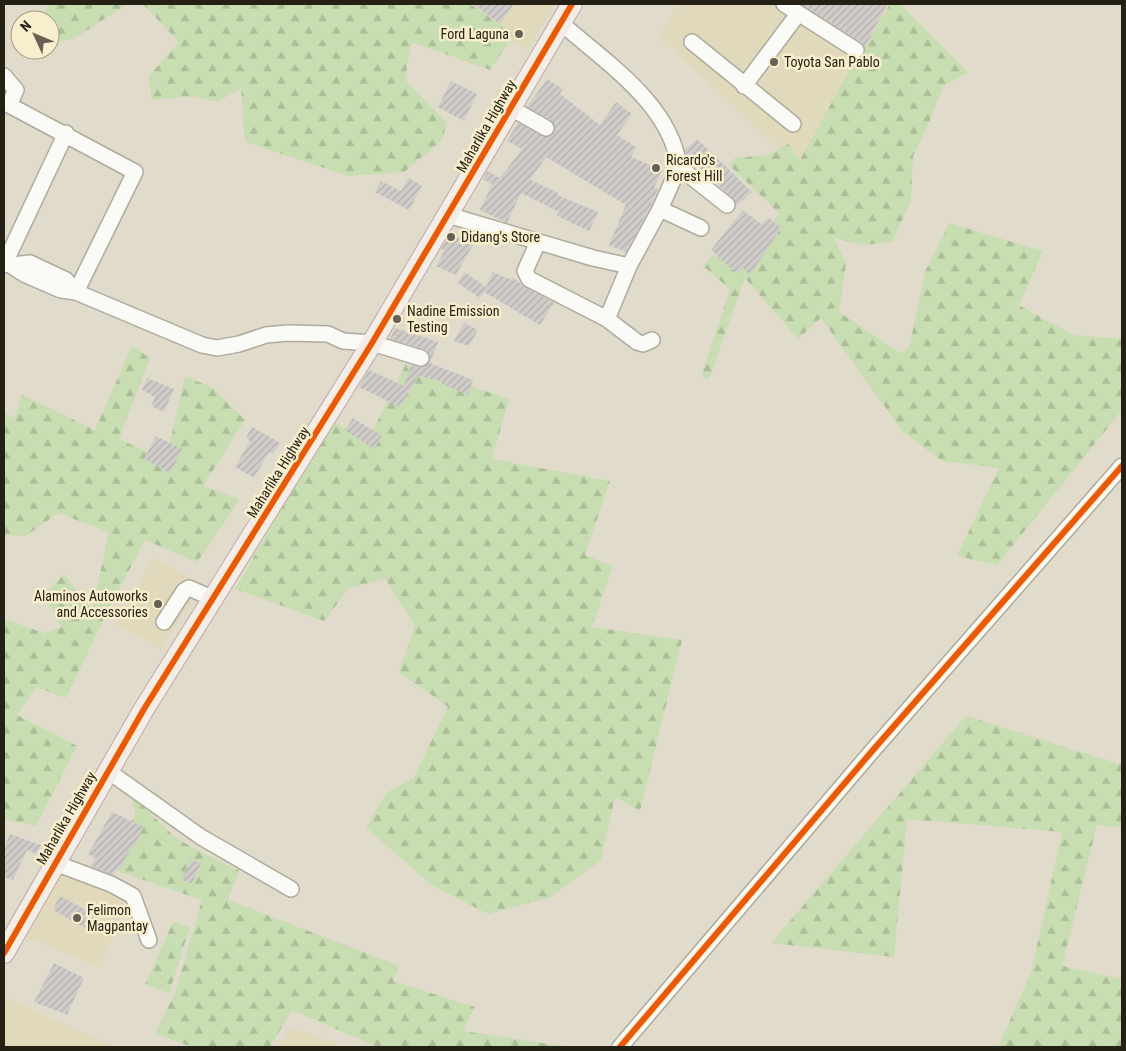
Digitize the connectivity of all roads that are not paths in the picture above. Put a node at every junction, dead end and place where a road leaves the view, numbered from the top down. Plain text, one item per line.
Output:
1 (571, 4) edge
2 (784, 4) edge
3 (798, 14) junction
4 (561, 23) junction
5 (692, 42) dead end
6 (856, 50) dead end
7 (4, 76) edge
8 (744, 86) junction
9 (511, 108) junction
10 (6, 111) edge
11 (793, 124) dead end
12 (546, 128) dead end
13 (66, 134) junction
14 (679, 167) junction
15 (727, 205) dead end
16 (660, 209) junction
17 (448, 215) junction
18 (701, 228) dead end
19 (538, 242) junction
20 (6, 263) edge
21 (630, 266) junction
22 (76, 292) junction
23 (607, 319) junction
24 (652, 340) dead end
25 (372, 343) junction
26 (420, 358) dead end
27 (1122, 466) edge
28 (214, 599) junction
29 (164, 622) dead end
30 (108, 771) junction
31 (54, 863) junction
32 (292, 889) dead end
33 (149, 940) dead end
34 (4, 953) edge
35 (620, 1047) edge

1 - 4 main road, Maharlika Highway
2 - 3 street
3 - 6 street
3 - 8 street
4 - 9 main road, Maharlika Highway
4 - 14 street
5 - 8 street
7 - 10 street
8 - 11 street
9 - 12 street
9 - 17 main road, Maharlika Highway
10 - 13 street
13 - 20 street
13 - 22 street
14 - 15 street
14 - 16 street
16 - 18 street
16 - 21 street
17 - 19 street
17 - 25 main road, Maharlika Highway
19 - 21 street
19 - 23 street
20 - 22 street
21 - 23 street
22 - 25 street
23 - 24 street
25 - 26 street
25 - 28 main road, Maharlika Highway
27 - 35 street
28 - 29 street
28 - 30 main road, Maharlika Highway
30 - 31 main road, Maharlika Highway
30 - 32 street
31 - 33 street
31 - 34 main road, Maharlika Highway

